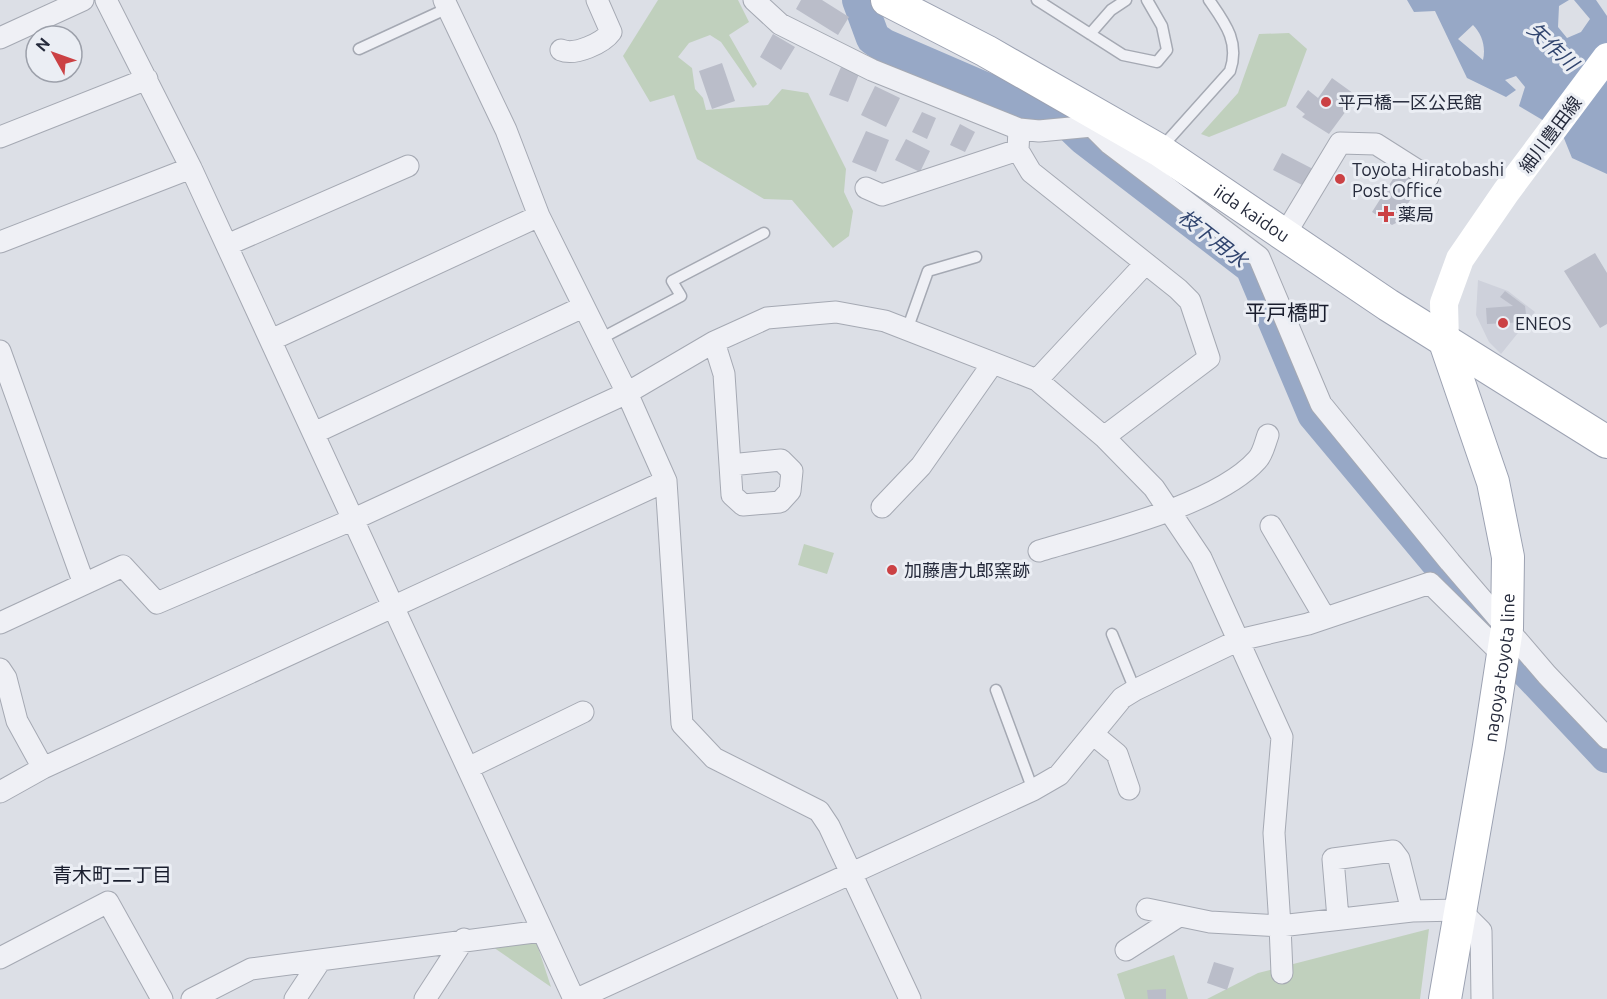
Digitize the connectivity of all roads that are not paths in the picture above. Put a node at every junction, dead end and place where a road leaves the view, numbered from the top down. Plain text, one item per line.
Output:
1 (83, 0) edge
2 (106, 0) edge
3 (597, 0) edge
4 (754, 0) edge
5 (1037, 0) edge
6 (1126, 0) edge
7 (1147, 0) edge
8 (1209, 0) edge
9 (893, 1) edge
10 (446, 4) edge
11 (1090, 34) junction
12 (0, 38) edge
13 (359, 49) dead end
14 (561, 50) dead end
15 (1607, 57) edge
16 (147, 79) junction
17 (1092, 122) junction
18 (1019, 129) junction
19 (0, 137) edge
20 (1018, 150) junction
21 (1159, 150) junction
22 (408, 166) dead end
23 (191, 168) junction
24 (1428, 177) dead end
25 (866, 188) dead end
26 (539, 216) junction
27 (764, 233) dead end
28 (1284, 236) junction
29 (0, 242) edge
30 (227, 245) junction
31 (976, 256) dead end
32 (1145, 264) junction
33 (583, 307) junction
34 (907, 330) junction
35 (600, 339) junction
36 (271, 340) junction
37 (714, 342) junction
38 (1445, 342) junction
39 (0, 351) edge
40 (993, 363) junction
41 (1037, 380) junction
42 (627, 393) junction
43 (314, 433) junction
44 (1268, 435) dead end
45 (1104, 437) junction
46 (1607, 442) edge
47 (730, 465) dead end
48 (666, 481) junction
49 (882, 507) dead end
50 (1170, 510) junction
51 (354, 519) junction
52 (1271, 526) dead end
53 (1039, 551) dead end
54 (84, 584) junction
55 (393, 604) junction
56 (1325, 618) junction
57 (0, 623) edge
58 (1112, 634) dead end
59 (1239, 640) junction
60 (1505, 641) junction
61 (0, 669) edge
62 (996, 690) dead end
63 (1135, 690) junction
64 (583, 712) dead end
65 (1094, 735) junction
66 (1607, 738) edge
67 (43, 768) junction
68 (468, 768) junction
69 (1129, 789) dead end
70 (1034, 790) junction
71 (0, 792) edge
72 (851, 875) junction
73 (1147, 909) dead end
74 (1460, 910) junction
75 (1412, 911) junction
76 (1179, 915) junction
77 (1338, 918) junction
78 (1281, 926) junction
79 (542, 931) junction
80 (464, 939) junction
81 (1126, 950) dead end
82 (2, 953) edge
83 (320, 961) junction
84 (1282, 973) dead end
85 (162, 999) edge
86 (192, 999) edge
87 (295, 999) edge
88 (425, 999) edge
89 (576, 999) edge
90 (910, 999) edge
91 (1445, 999) edge
92 (1482, 999) edge

1 - 12 street
2 - 16 street
3 - 14 street
4 - 18 street
5 - 11 lane
6 - 11 lane
7 - 11 lane
8 - 21 lane
9 - 17 main road, iida kaidou
10 - 13 lane
10 - 26 street
15 - 38 main road, 細川豊田線
16 - 19 street
16 - 23 street
17 - 18 street
17 - 21 main road, iida kaidou
17 - 60 street
18 - 20 street
20 - 25 street
20 - 32 street
21 - 28 main road, iida kaidou
22 - 30 street
23 - 29 street
23 - 30 street
24 - 28 street
26 - 33 street
26 - 36 street
27 - 35 lane
28 - 38 main road, iida kaidou
30 - 36 street
31 - 34 lane
32 - 41 street
32 - 45 street
33 - 35 street
33 - 43 street
34 - 37 street
34 - 40 street
35 - 42 street
36 - 43 street
37 - 42 street
37 - 47 street
38 - 46 main road, iida kaidou
38 - 60 main road, nagoya-toyota line
39 - 54 street
40 - 41 street
40 - 49 street
41 - 45 street
42 - 48 street
42 - 51 street
43 - 51 street
44 - 50 street
45 - 50 street
48 - 55 street
48 - 72 street
50 - 53 street
50 - 59 street
51 - 54 street
51 - 55 street
52 - 56 street
54 - 57 street
55 - 67 street
55 - 68 street
56 - 59 street
56 - 60 street
58 - 63 lane
59 - 63 street
59 - 78 street
60 - 66 street
60 - 74 main road, nagoya-toyota line
61 - 67 street
62 - 70 lane
63 - 65 street
64 - 68 street
65 - 69 street
65 - 70 street
67 - 71 street
68 - 79 street
70 - 72 street
72 - 89 street
72 - 90 street
73 - 76 street
74 - 75 street
74 - 91 main road, nagoya-toyota line
74 - 92 street
75 - 77 street
75 - 77 street
76 - 78 street
76 - 81 street
77 - 78 street
78 - 84 street
79 - 80 street
79 - 89 street
80 - 83 street
80 - 88 street
82 - 85 street
83 - 86 street
83 - 87 street

